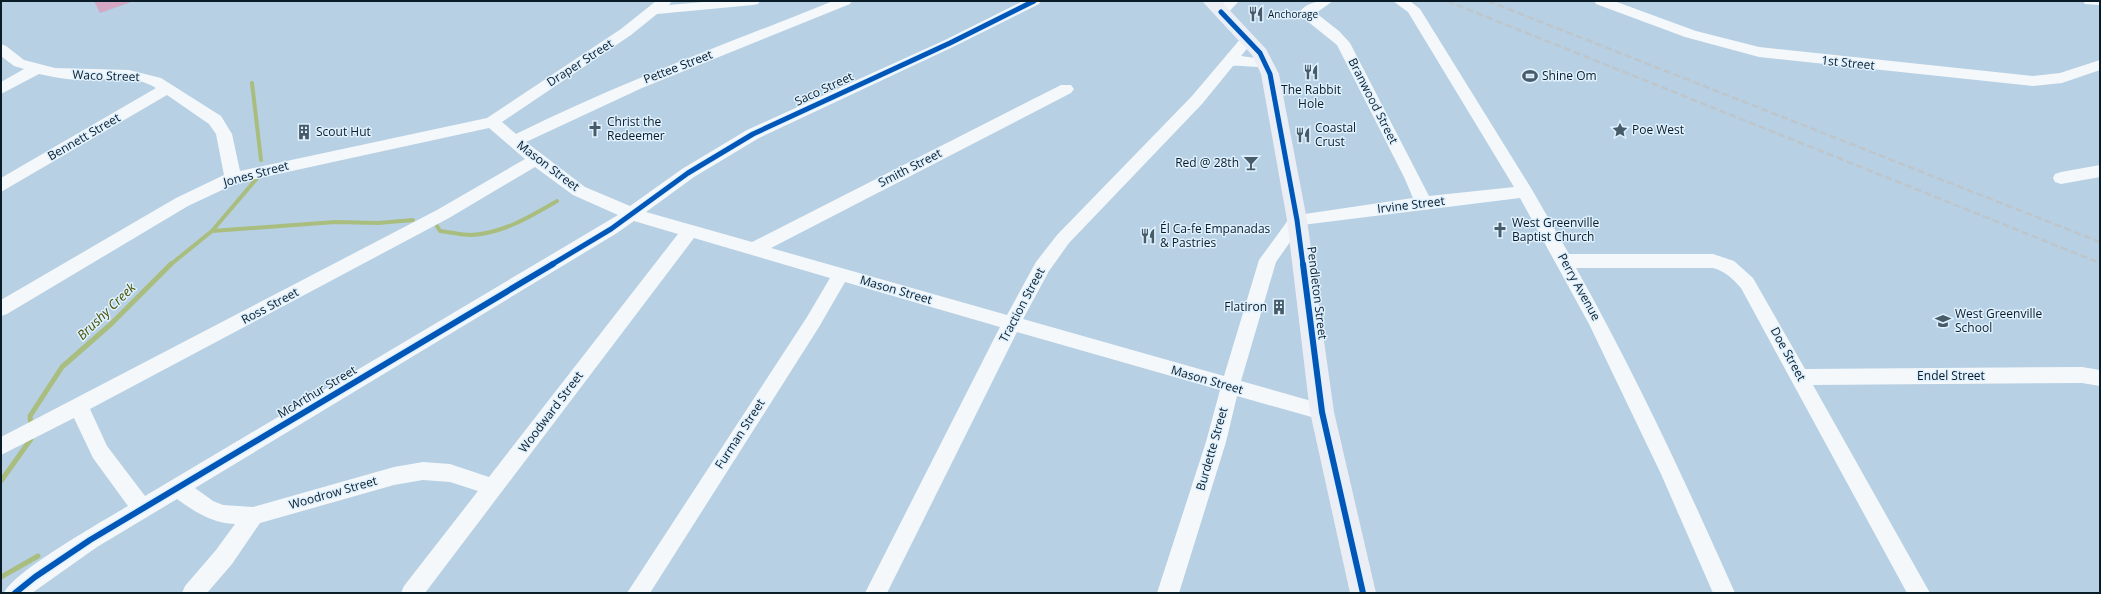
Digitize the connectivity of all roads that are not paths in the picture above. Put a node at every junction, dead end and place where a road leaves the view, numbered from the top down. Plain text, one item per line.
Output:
1 (753, 1) edge
2 (845, 1) edge
3 (1034, 1) edge
4 (1326, 1) edge
5 (1601, 1) edge
6 (2090, 1) edge
7 (2100, 1) edge
8 (1221, 5) edge
9 (1406, 5) edge
10 (660, 6) edge
11 (1247, 40) junction
12 (1, 49) edge
13 (1230, 61) junction
14 (1265, 63) junction
15 (2100, 65) edge
16 (38, 68) junction
17 (168, 88) junction
18 (1, 89) edge
19 (1066, 89) dead end
20 (492, 122) junction
21 (515, 142) junction
22 (537, 159) junction
23 (2100, 171) edge
24 (233, 178) junction
25 (2061, 178) dead end
26 (1, 186) edge
27 (1525, 192) junction
28 (1423, 203) junction
29 (632, 214) junction
30 (1297, 220) junction
31 (690, 231) junction
32 (754, 249) junction
33 (1565, 261) junction
34 (841, 274) junction
35 (1, 309) edge
36 (1012, 323) junction
37 (1801, 377) junction
38 (2100, 378) edge
39 (1230, 387) junction
40 (79, 407) junction
41 (1322, 412) junction
42 (1, 447) edge
43 (492, 487) junction
44 (178, 488) junction
45 (142, 509) junction
46 (253, 516) junction
47 (880, 592) edge
48 (15, 593) edge
49 (193, 593) edge
50 (412, 593) edge
51 (638, 593) edge
52 (1168, 593) edge
53 (1363, 593) edge
54 (1724, 593) edge
55 (1919, 593) edge

1 - 10 street
2 - 21 street, Pettee Street
3 - 29 street, Saco Street
4 - 28 street, Branwood Street
5 - 15 street, 1st Street
6 - 7 street
8 - 11 main road, Pendleton Street
9 - 27 street, Perry Avenue
10 - 20 street, Draper Street
11 - 13 street, Traction Street
11 - 14 main road, Pendleton Street
12 - 16 street, Waco Street
13 - 14 street
13 - 36 street, Traction Street
14 - 30 main road, Pendleton Street
16 - 17 street, Waco Street
16 - 18 street
17 - 24 street, Waco Street
17 - 26 street, Bennett Street
19 - 32 street, Smith Street
20 - 21 street, Mason Street
20 - 24 street, Jones Street
21 - 22 street, Mason Street
22 - 29 street, Mason Street
22 - 40 street, Ross Street
23 - 25 street
24 - 35 street, Jones Street
27 - 28 street, Irvine Street
27 - 33 street, Perry Avenue
28 - 30 street, Irvine Street
29 - 31 street, Mason Street
29 - 44 street, McArthur Street
30 - 39 street, Burdette Street
30 - 41 main road, Pendleton Street
31 - 32 street, Mason Street
31 - 43 street, Woodward Street
32 - 34 street, Mason Street
33 - 37 street, Doe Street
33 - 54 street, Perry Avenue
34 - 36 street, Mason Street
34 - 51 street, Furman Street
36 - 39 street, Mason Street
36 - 47 street, Traction Street
37 - 38 street, Endel Street
37 - 55 street, Doe Street
39 - 41 street, Mason Street
39 - 52 street, Burdette Street
40 - 42 street, Ross Street
40 - 45 street
41 - 53 main road, Pendleton Street
43 - 46 street, Woodrow Street
43 - 50 street, Woodward Street
44 - 45 street, McArthur Street
44 - 46 street, Woodrow Street
45 - 48 street, McArthur Street
46 - 49 street

